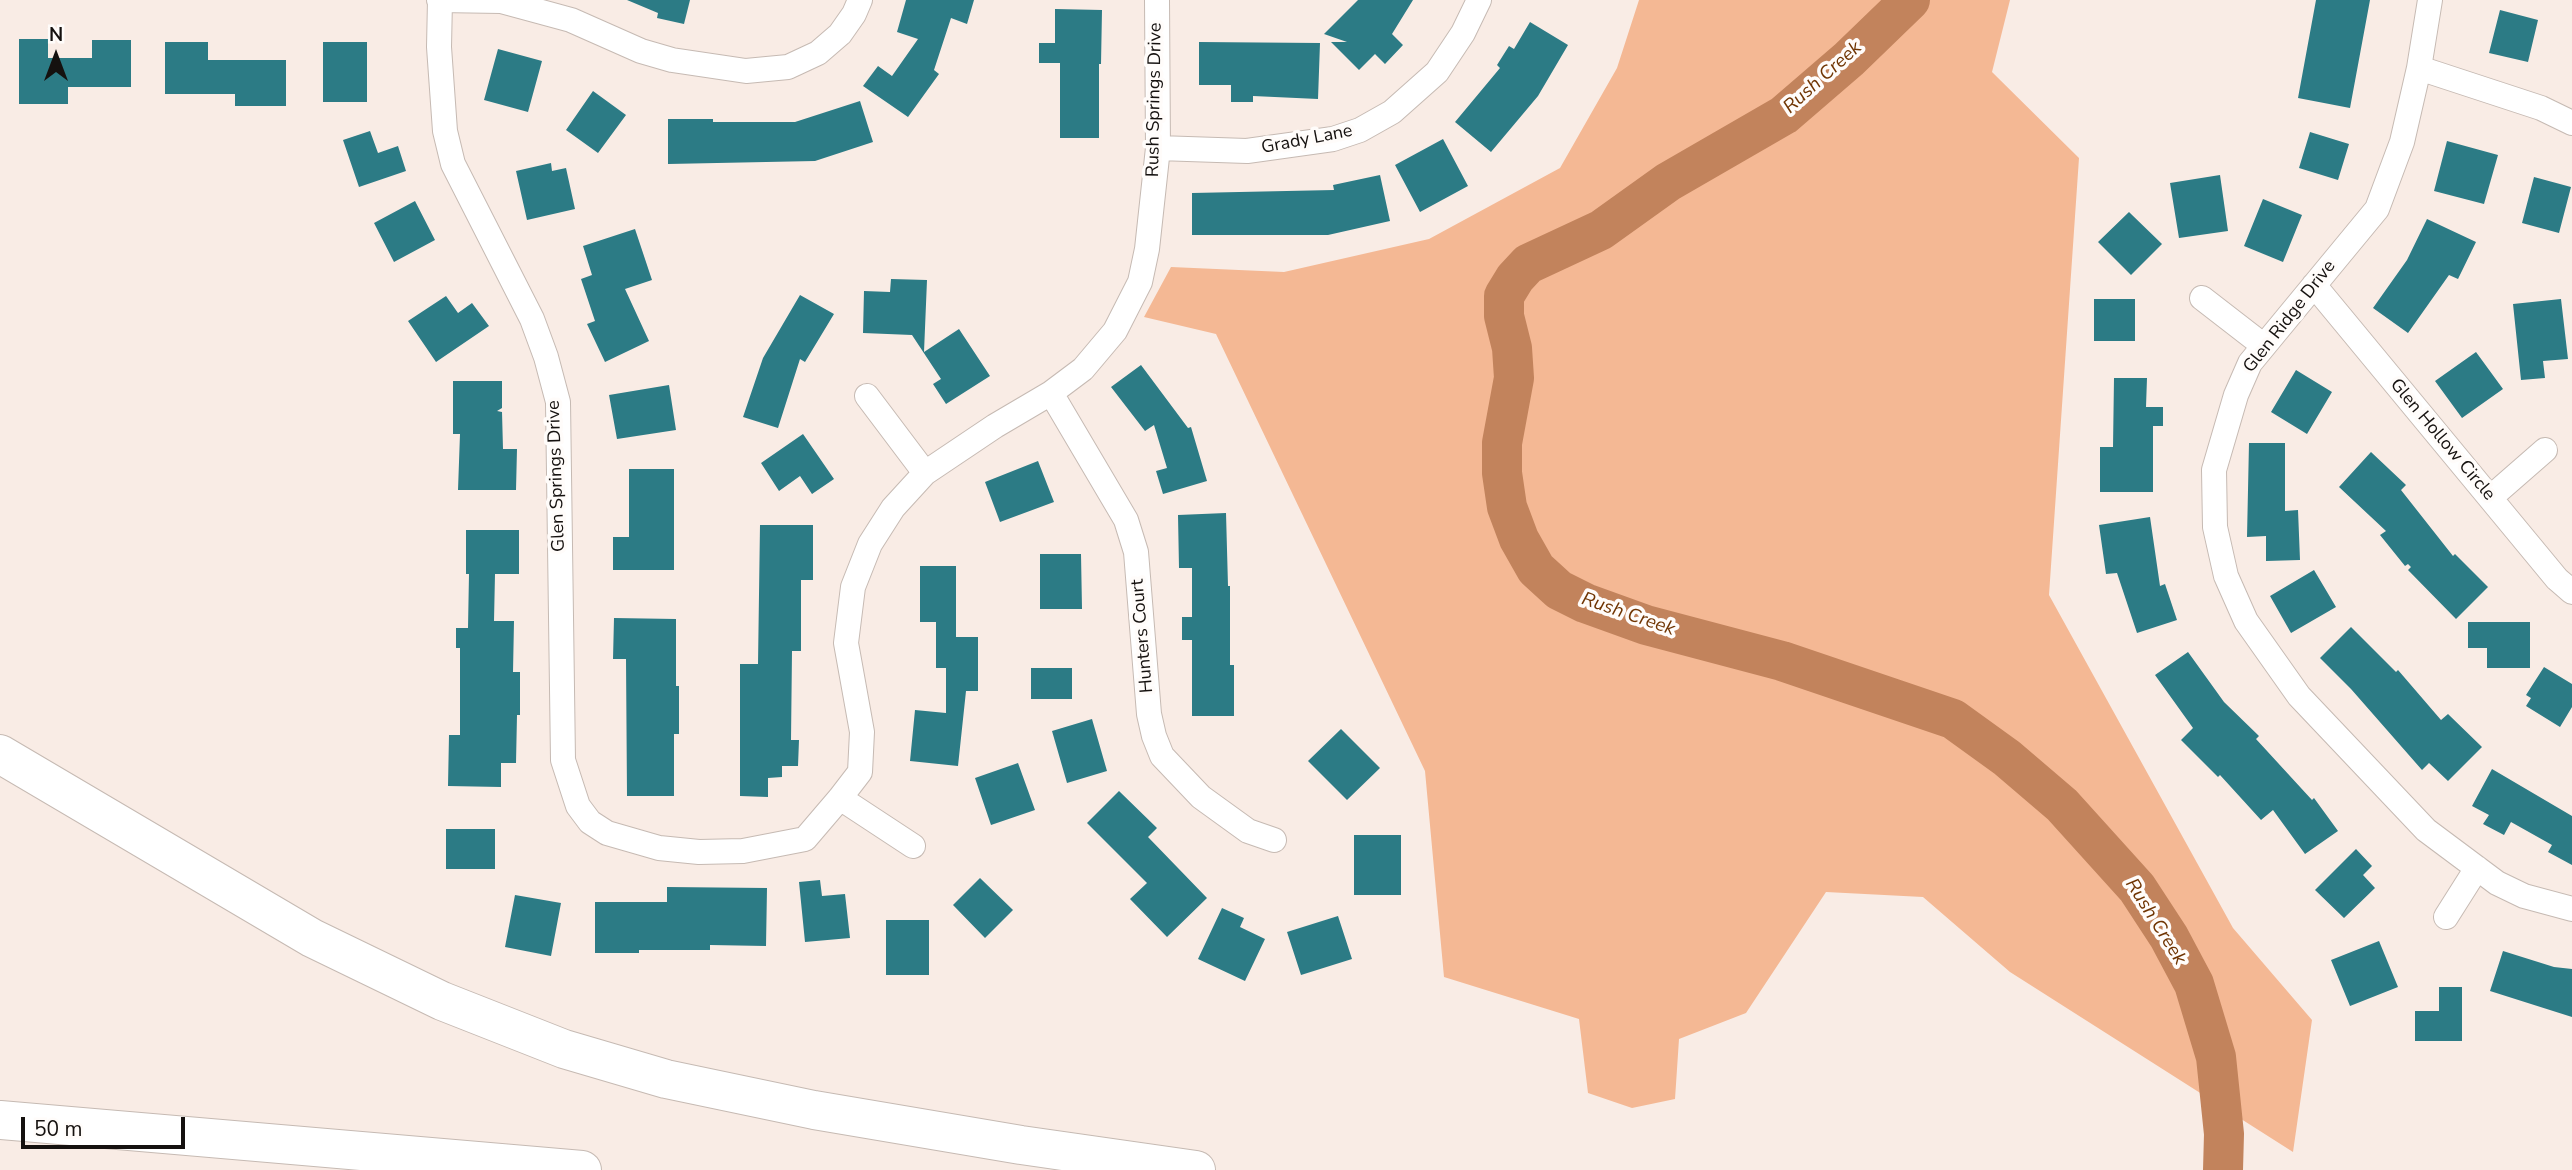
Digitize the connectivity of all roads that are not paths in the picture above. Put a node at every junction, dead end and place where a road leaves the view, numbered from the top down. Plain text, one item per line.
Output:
1 (440, 0) edge
2 (860, 0) edge
3 (1157, 0) edge
4 (1479, 0) edge
5 (2430, 0) edge
6 (2419, 68) junction
7 (2572, 123) edge
8 (1158, 148) junction
9 (2314, 285) junction
10 (2202, 298) dead end
11 (2264, 346) junction
12 (1051, 393) junction
13 (867, 396) dead end
14 (2544, 450) dead end
15 (925, 473) junction
16 (2490, 498) junction
17 (2572, 592) edge
18 (0, 754) edge
19 (841, 798) junction
20 (578, 806) joint
21 (1274, 840) dead end
22 (913, 846) dead end
23 (2477, 868) junction
24 (2572, 909) edge
25 (2446, 917) dead end
26 (0, 1120) edge
27 (582, 1170) edge
28 (1196, 1170) edge

1 - 2 street
1 - 20 street, Glen Springs Drive
3 - 8 street, Rush Springs Drive
4 - 8 street, Grady Lane
5 - 6 street, Glen Ridge Drive
6 - 7 street
6 - 9 street, Glen Ridge Drive
8 - 12 street, Rush Springs Drive
9 - 11 street, Glen Ridge Drive
9 - 16 street, Glen Hollow Circle
10 - 11 street
11 - 23 street, Glen Ridge Drive
12 - 15 street, Rush Springs Drive
12 - 21 street, Hunters Court
13 - 15 street
14 - 16 street
15 - 19 street, Rush Springs Drive
16 - 17 street, Glen Hollow Circle
18 - 28 highway
19 - 20 street, Rush Springs Drive
19 - 22 street
23 - 24 street, Glen Ridge Drive
23 - 25 street
26 - 27 highway

